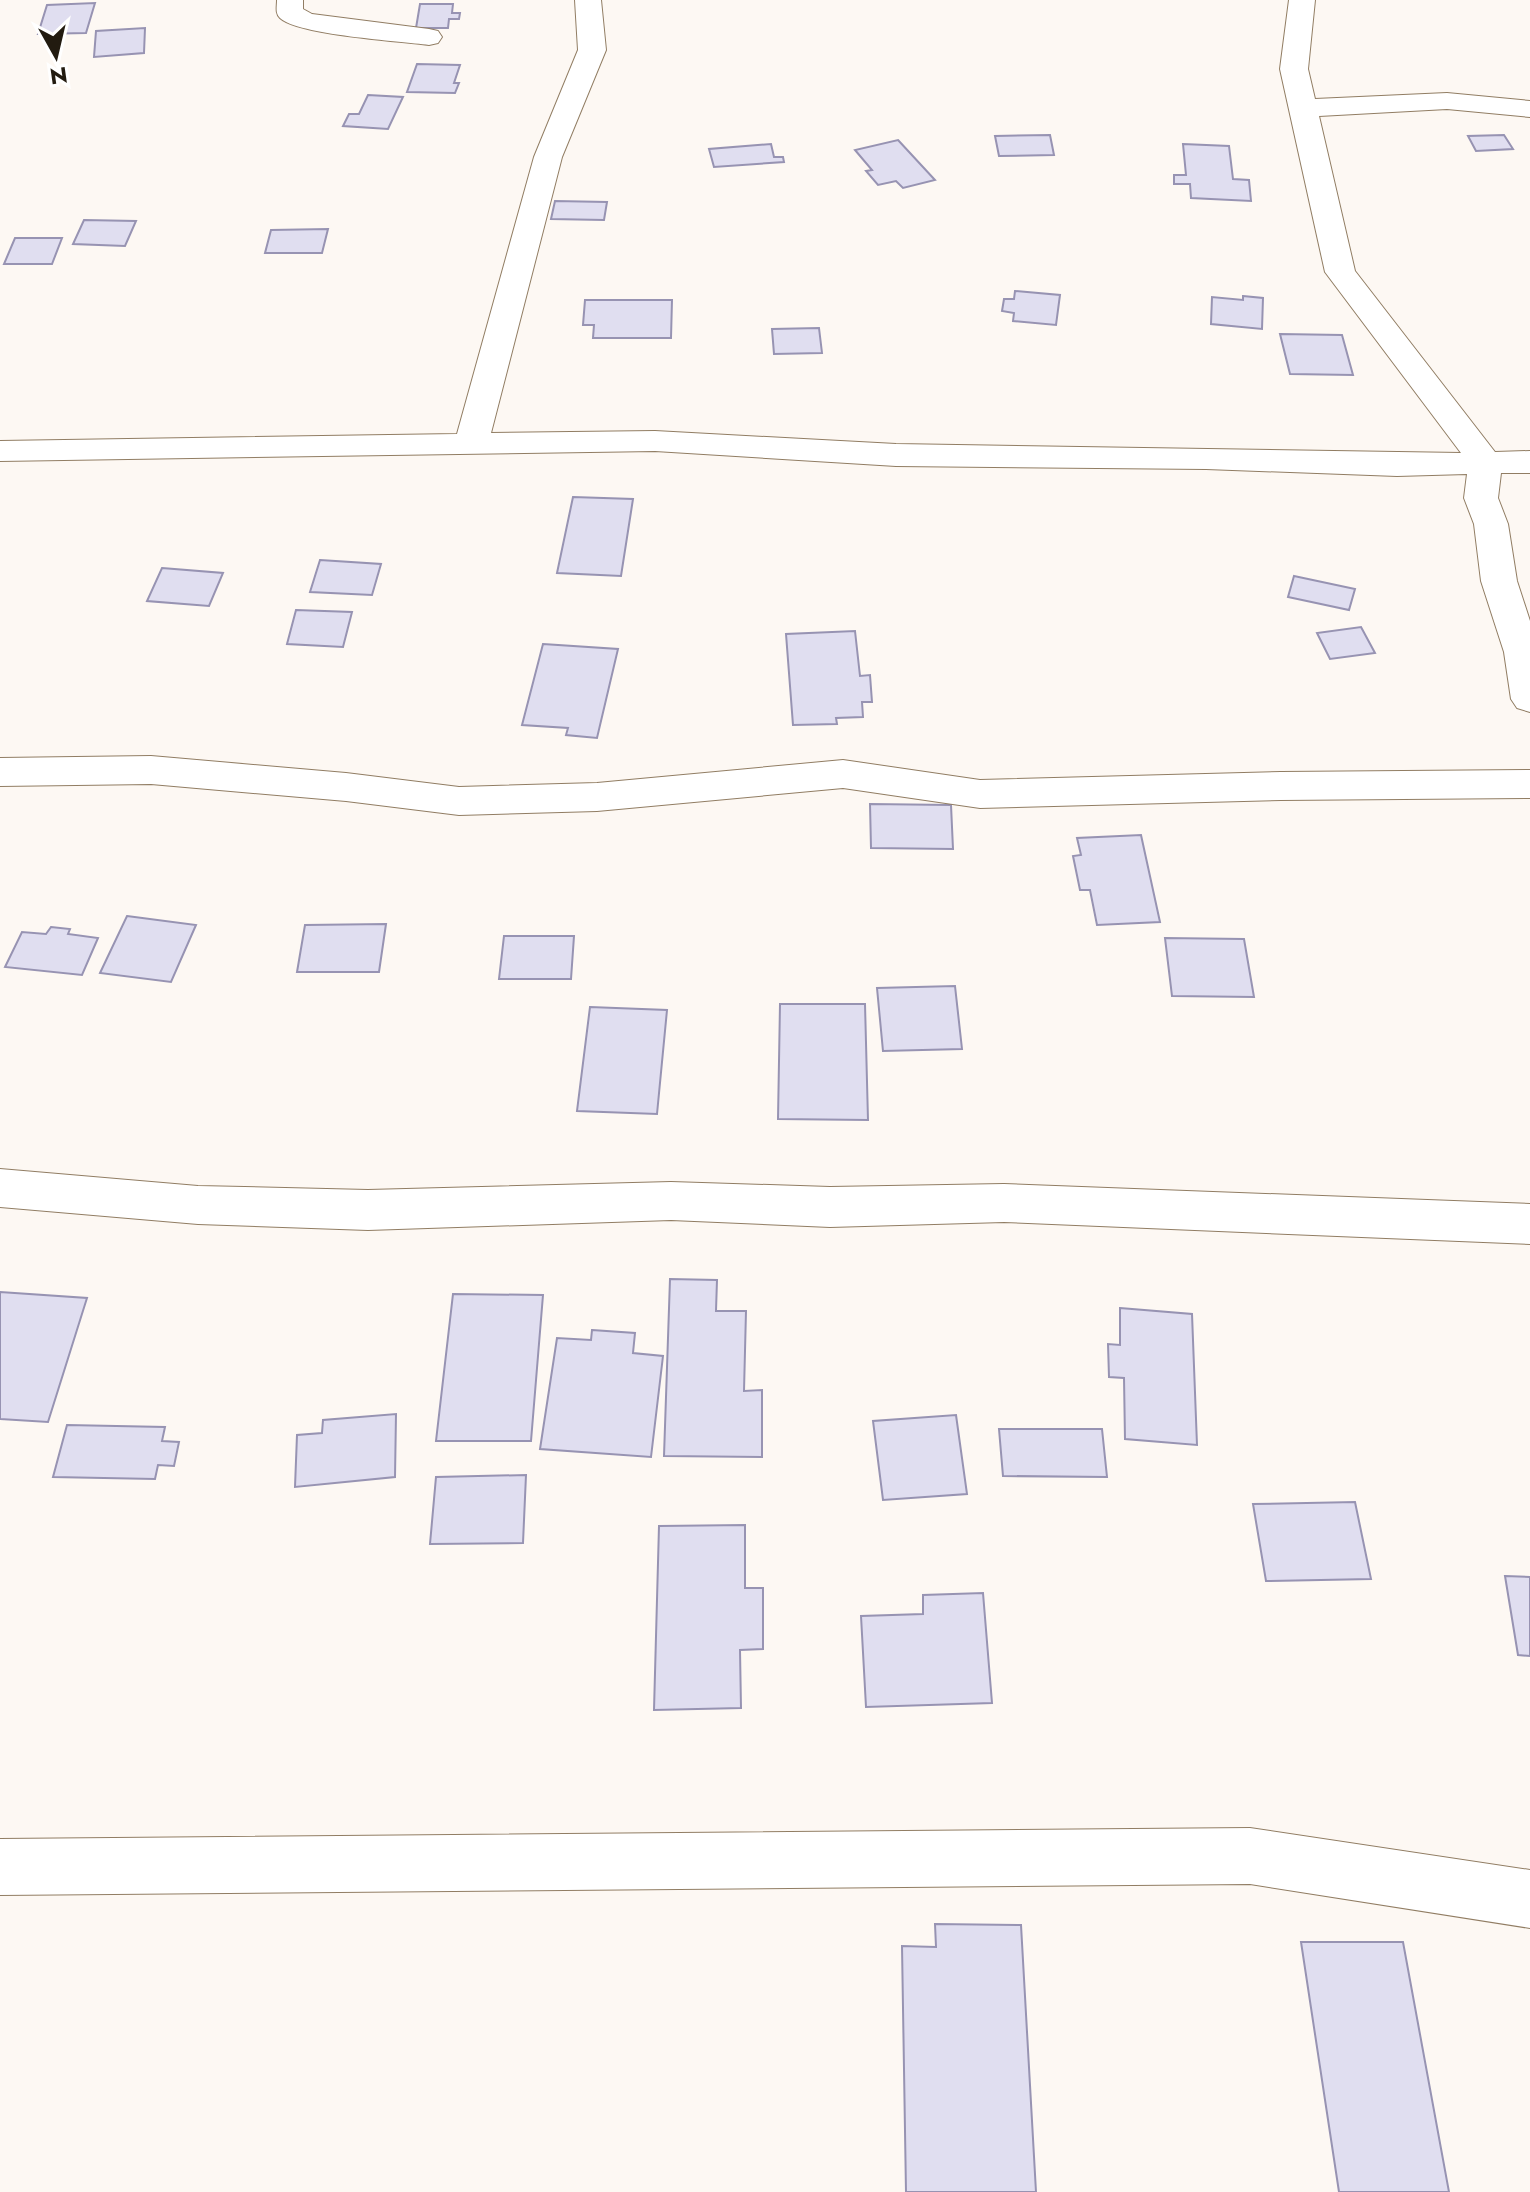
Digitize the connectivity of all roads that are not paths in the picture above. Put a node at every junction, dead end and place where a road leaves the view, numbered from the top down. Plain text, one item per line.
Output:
1 (290, 0) edge
2 (588, 0) edge
3 (1302, 0) edge
4 (429, 37) dead end
5 (1303, 108) junction
6 (1530, 109) edge
7 (471, 445) junction
8 (0, 451) edge
9 (1485, 462) junction
10 (1530, 462) edge
11 (1530, 699) edge
12 (0, 772) edge
13 (1530, 784) edge
14 (0, 1188) edge
15 (1530, 1224) edge
16 (0, 1867) edge
17 (1530, 1899) edge

1 - 4 street
2 - 7 street
3 - 5 street
5 - 6 street
5 - 9 street
7 - 8 street
7 - 9 street
9 - 10 street
9 - 11 street
12 - 13 street
14 - 15 street
16 - 17 street

